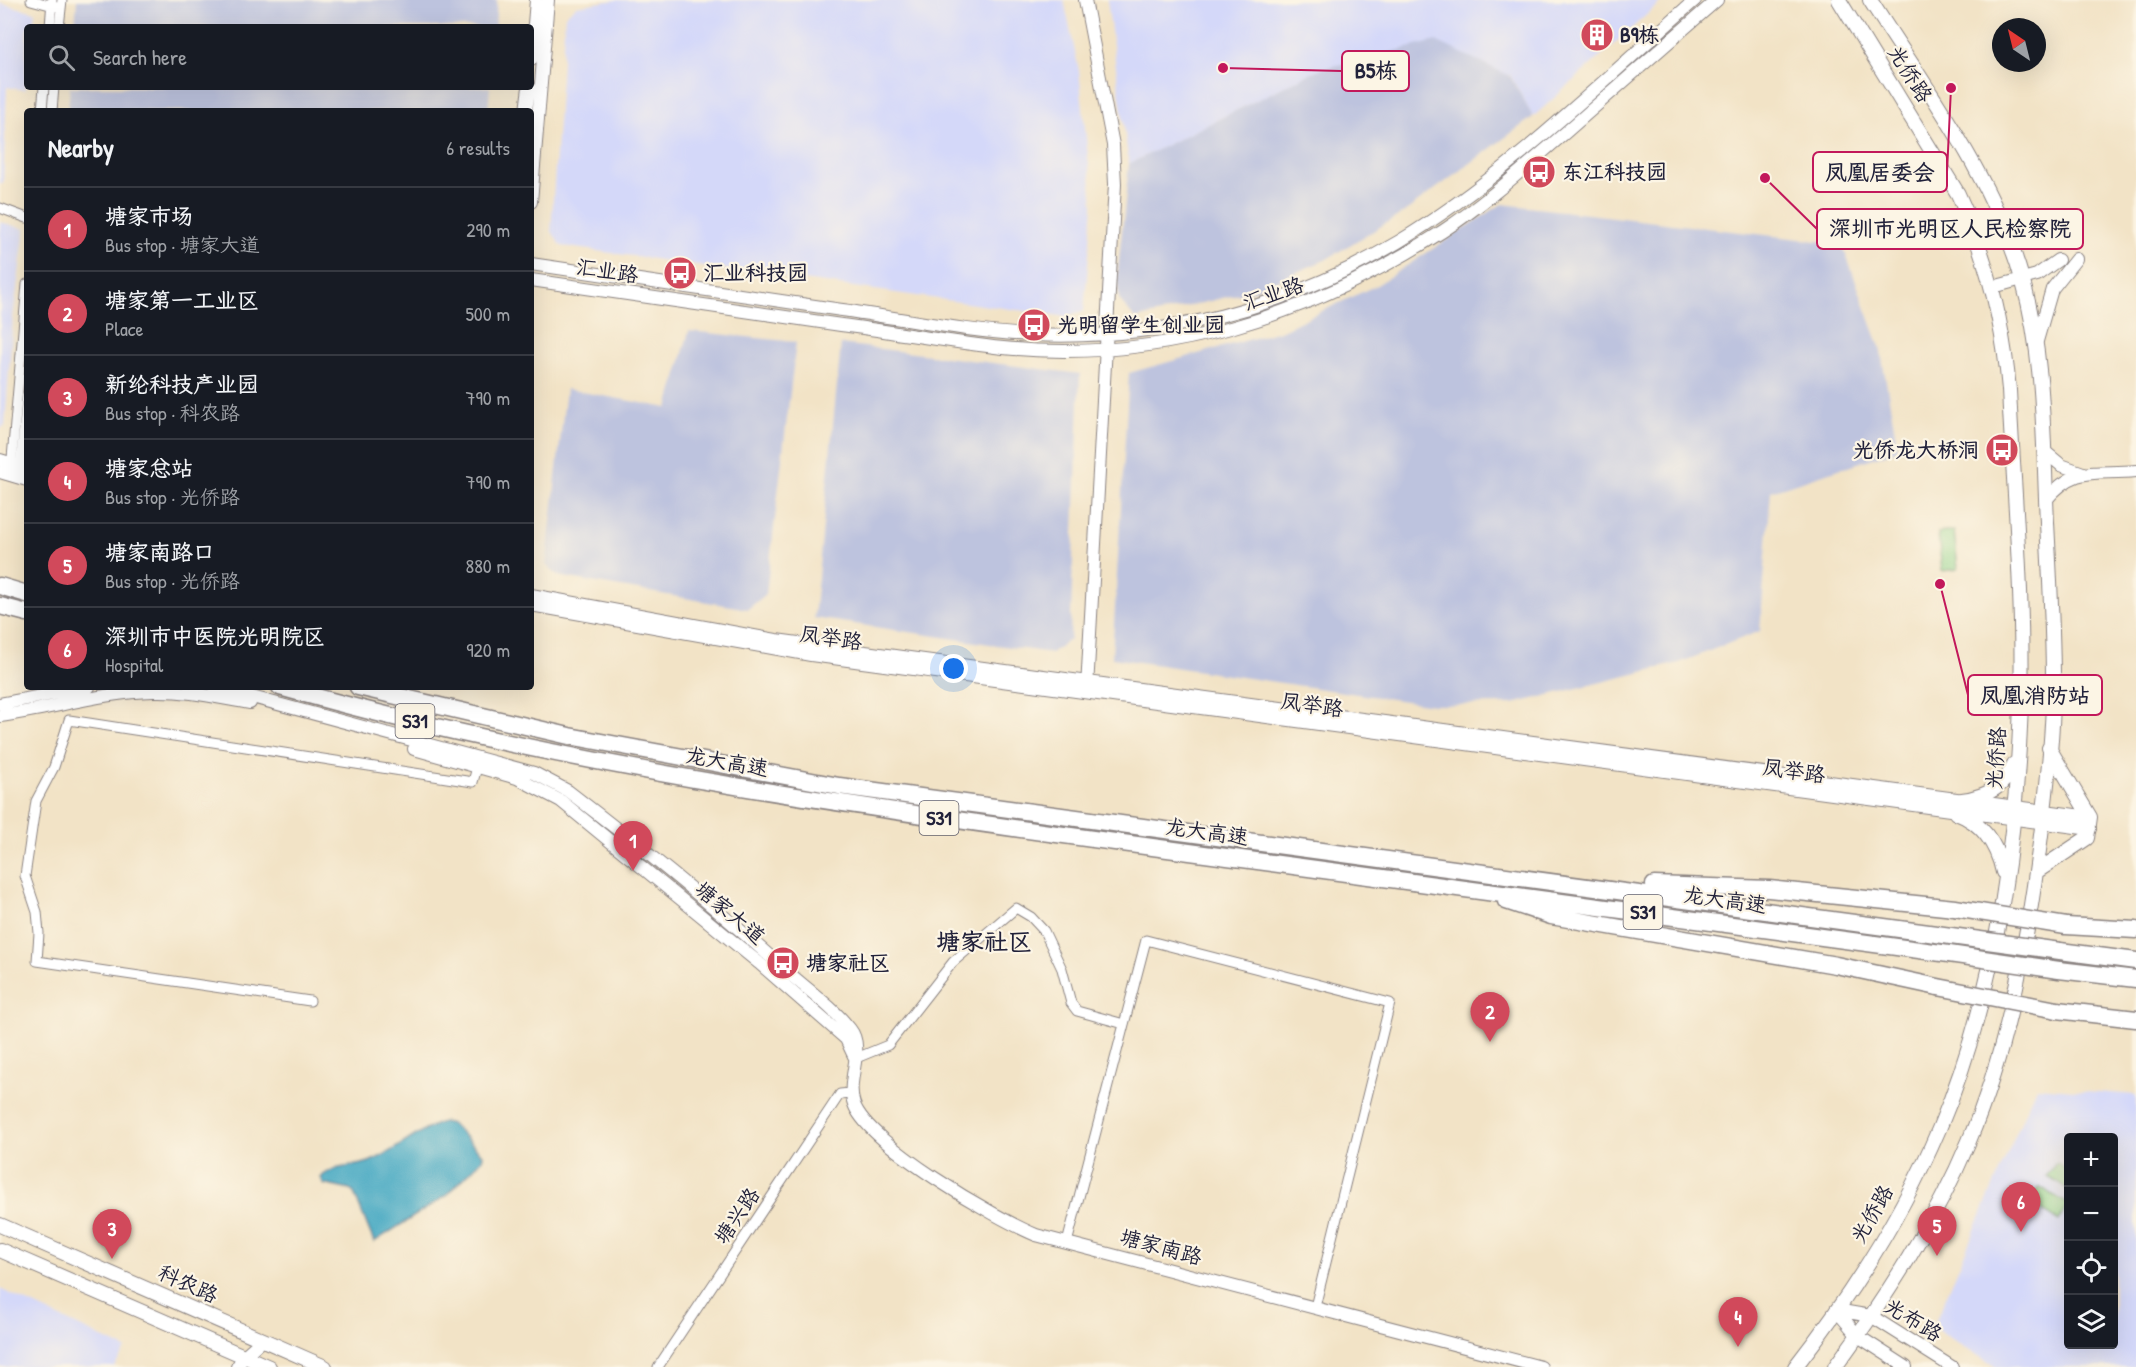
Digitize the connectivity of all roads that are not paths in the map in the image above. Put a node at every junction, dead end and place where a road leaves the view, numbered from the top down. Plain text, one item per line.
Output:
1 (32, 0) edge
2 (536, 0) edge
3 (549, 0) edge
4 (1084, 0) edge
5 (1695, 0) edge
6 (1717, 0) edge
7 (1839, 0) edge
8 (1870, 0) edge
9 (58, 2) edge
10 (51, 24) edge
11 (59, 24) edge
12 (534, 24) edge
13 (44, 90) edge
14 (54, 90) edge
15 (529, 90) edge
16 (42, 108) edge
17 (52, 108) edge
18 (526, 108) edge
19 (534, 168) edge
20 (0, 208) edge
21 (24, 217) edge
22 (2076, 259) dead end
23 (2058, 260) dead end
24 (534, 264) edge
25 (2022, 279) junction
26 (534, 280) edge
27 (1993, 287) junction
28 (24, 321) edge
29 (1107, 335) junction
30 (2036, 345) junction
31 (1106, 350) junction
32 (24, 410) edge
33 (2044, 451) junction
34 (12, 468) edge
35 (2136, 471) edge
36 (2084, 473) junction
37 (24, 478) edge
38 (2046, 500) junction
39 (0, 586) edge
40 (24, 593) edge
41 (534, 596) edge
42 (0, 606) edge
43 (534, 606) edge
44 (24, 612) edge
45 (1087, 688) junction
46 (226, 690) edge
47 (292, 690) edge
48 (371, 690) edge
49 (72, 692) edge
50 (0, 704) edge
51 (0, 716) edge
52 (69, 720) junction
53 (2049, 748) junction
54 (2017, 756) junction
55 (477, 767) junction
56 (1959, 806) junction
57 (2012, 813) junction
58 (2044, 817) junction
59 (2090, 823) junction
60 (2036, 872) junction
61 (1518, 877) junction
62 (2005, 887) junction
63 (1468, 888) junction
64 (2136, 930) edge
65 (2136, 961) edge
66 (2136, 980) edge
67 (310, 1001) dead end
68 (2136, 1019) edge
69 (1124, 1024) junction
70 (854, 1059) junction
71 (851, 1093) junction
72 (0, 1225) edge
73 (1067, 1243) junction
74 (0, 1250) edge
75 (1315, 1307) junction
76 (1836, 1310) junction
77 (1871, 1316) junction
78 (1858, 1336) junction
79 (262, 1340) junction
80 (240, 1361) edge
81 (260, 1365) edge
82 (325, 1367) edge
83 (657, 1367) edge
84 (1541, 1367) edge
85 (1795, 1367) edge
86 (1835, 1367) edge
87 (1906, 1367) edge
88 (1952, 1367) edge

1 - 9 street
2 - 12 street
3 - 19 street
4 - 29 street
5 - 29 street, 汇业路
6 - 31 street, 汇业路
7 - 27 main road, 光侨路
8 - 25 main road, 光侨路
9 - 10 street
9 - 11 street
13 - 16 street
14 - 17 street
15 - 18 street
20 - 21 street
22 - 30 street
23 - 25 street
24 - 29 street, 汇业路
25 - 27 street
25 - 30 main road, 光侨路
26 - 31 street, 汇业路
27 - 54 main road, 光侨路
28 - 34 street
29 - 31 street
30 - 33 main road, 光侨路
31 - 45 street
32 - 34 street
33 - 36 street
33 - 38 main road, 光侨路
34 - 37 street
35 - 36 street
36 - 38 street
38 - 53 main road, 光侨路
39 - 40 highway
41 - 45 street, 凤举路
42 - 44 highway
43 - 45 street, 凤举路
45 - 56 street, 凤举路
46 - 70 street, 塘家大道
47 - 63 highway, 龙大高速 / S31
48 - 61 highway, 龙大高速 / S31
49 - 50 street, 塘家大道
49 - 51 street, 塘家大道
49 - 52 street
49 - 55 street, 塘家大道
52 - 55 street
52 - 67 street
53 - 58 main road, 光侨路
53 - 59 main road
54 - 56 main road
54 - 57 main road, 光侨路
55 - 70 street, 塘家大道
56 - 57 street, 凤举路
56 - 62 main road
57 - 58 street, 凤举路
57 - 62 main road, 光侨路
58 - 59 street, 凤举路
58 - 60 main road, 光侨路
59 - 60 main road
60 - 77 main road, 光侨路
61 - 64 highway, bridge
61 - 65 highway, 龙大高速 / S31, bridge
62 - 76 main road, 光侨路
63 - 66 highway, 龙大高速 / S31, bridge
63 - 68 highway, bridge
69 - 70 street
69 - 73 street
69 - 75 street
70 - 71 street
71 - 73 street, 塘家南路
71 - 83 street, 塘兴路
72 - 79 main road, 科农路
73 - 75 street, 塘家南路
74 - 80 main road, 科农路
75 - 84 street, 塘家南路
76 - 77 street, 光布路
76 - 78 street, 光布路
76 - 85 main road, 光侨路
77 - 78 main road, 光侨路
77 - 88 street, 光布路
78 - 86 main road, 光侨路
78 - 87 street, 光布路
79 - 80 street
79 - 81 street
79 - 82 main road, 科农路
80 - 81 main road, 科农路

